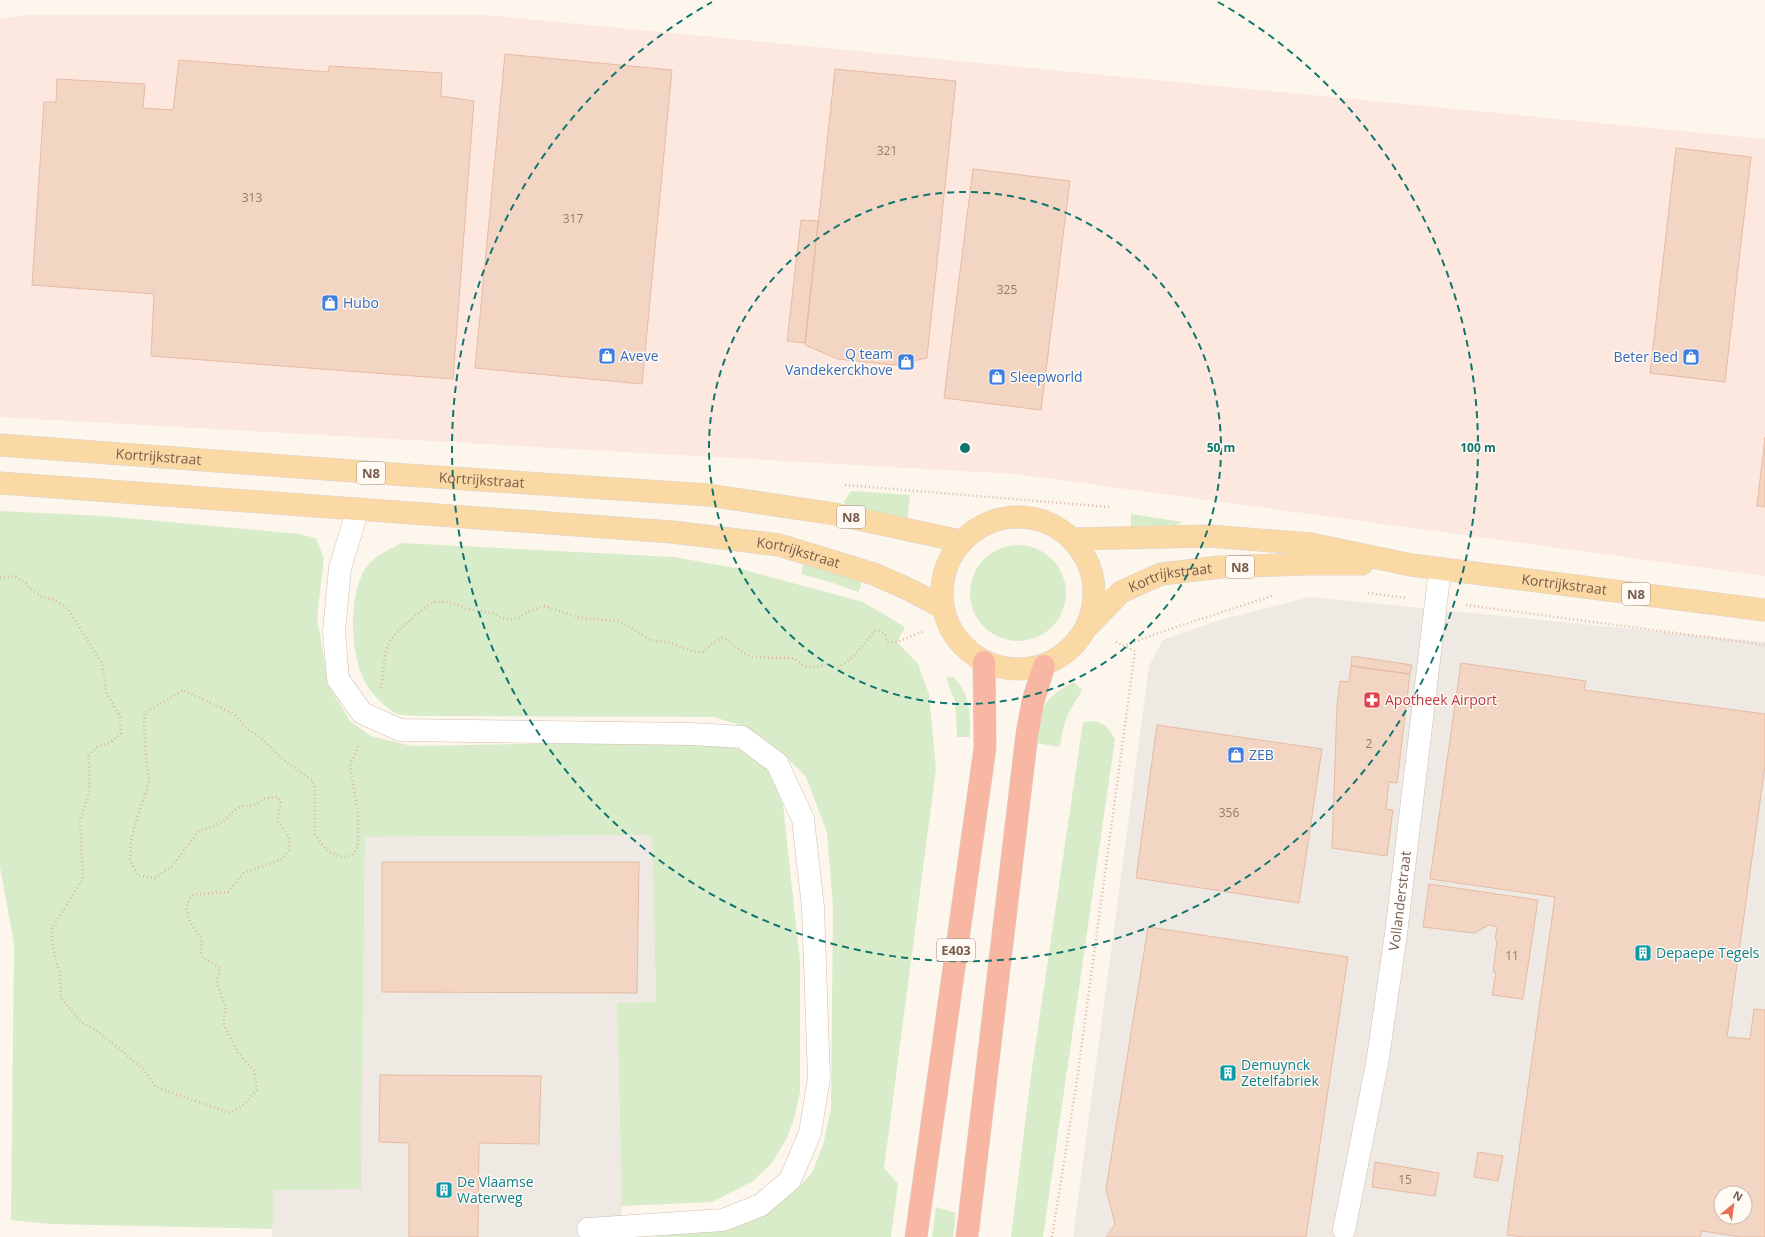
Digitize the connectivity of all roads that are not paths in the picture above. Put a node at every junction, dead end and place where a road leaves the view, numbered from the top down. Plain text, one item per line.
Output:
1 (0, 445) edge
2 (0, 484) edge
3 (358, 509) junction
4 (1073, 539) junction
5 (960, 541) junction
6 (1411, 565) junction
7 (1440, 569) junction
8 (942, 607) junction
9 (1765, 610) edge
10 (1088, 626) junction
11 (984, 662) junction
12 (1044, 666) junction
13 (588, 1230) dead end
14 (1344, 1230) dead end
15 (916, 1237) edge
16 (967, 1237) edge

1 - 5 main road, Kortrijkstraat / N8
2 - 3 main road, Kortrijkstraat
3 - 8 main road, Kortrijkstraat
3 - 13 street
4 - 5 main road, N8
4 - 6 main road, Kortrijkstraat / N8
4 - 10 main road, N8
5 - 8 main road, N8
6 - 7 main road, Kortrijkstraat / N8
6 - 10 main road, Kortrijkstraat / N8
7 - 9 main road, Kortrijkstraat / N8
7 - 14 street, Vollanderstraat
8 - 11 main road, N8
10 - 12 main road, N8
11 - 12 main road, N8
11 - 15 highway, E403
12 - 16 highway

